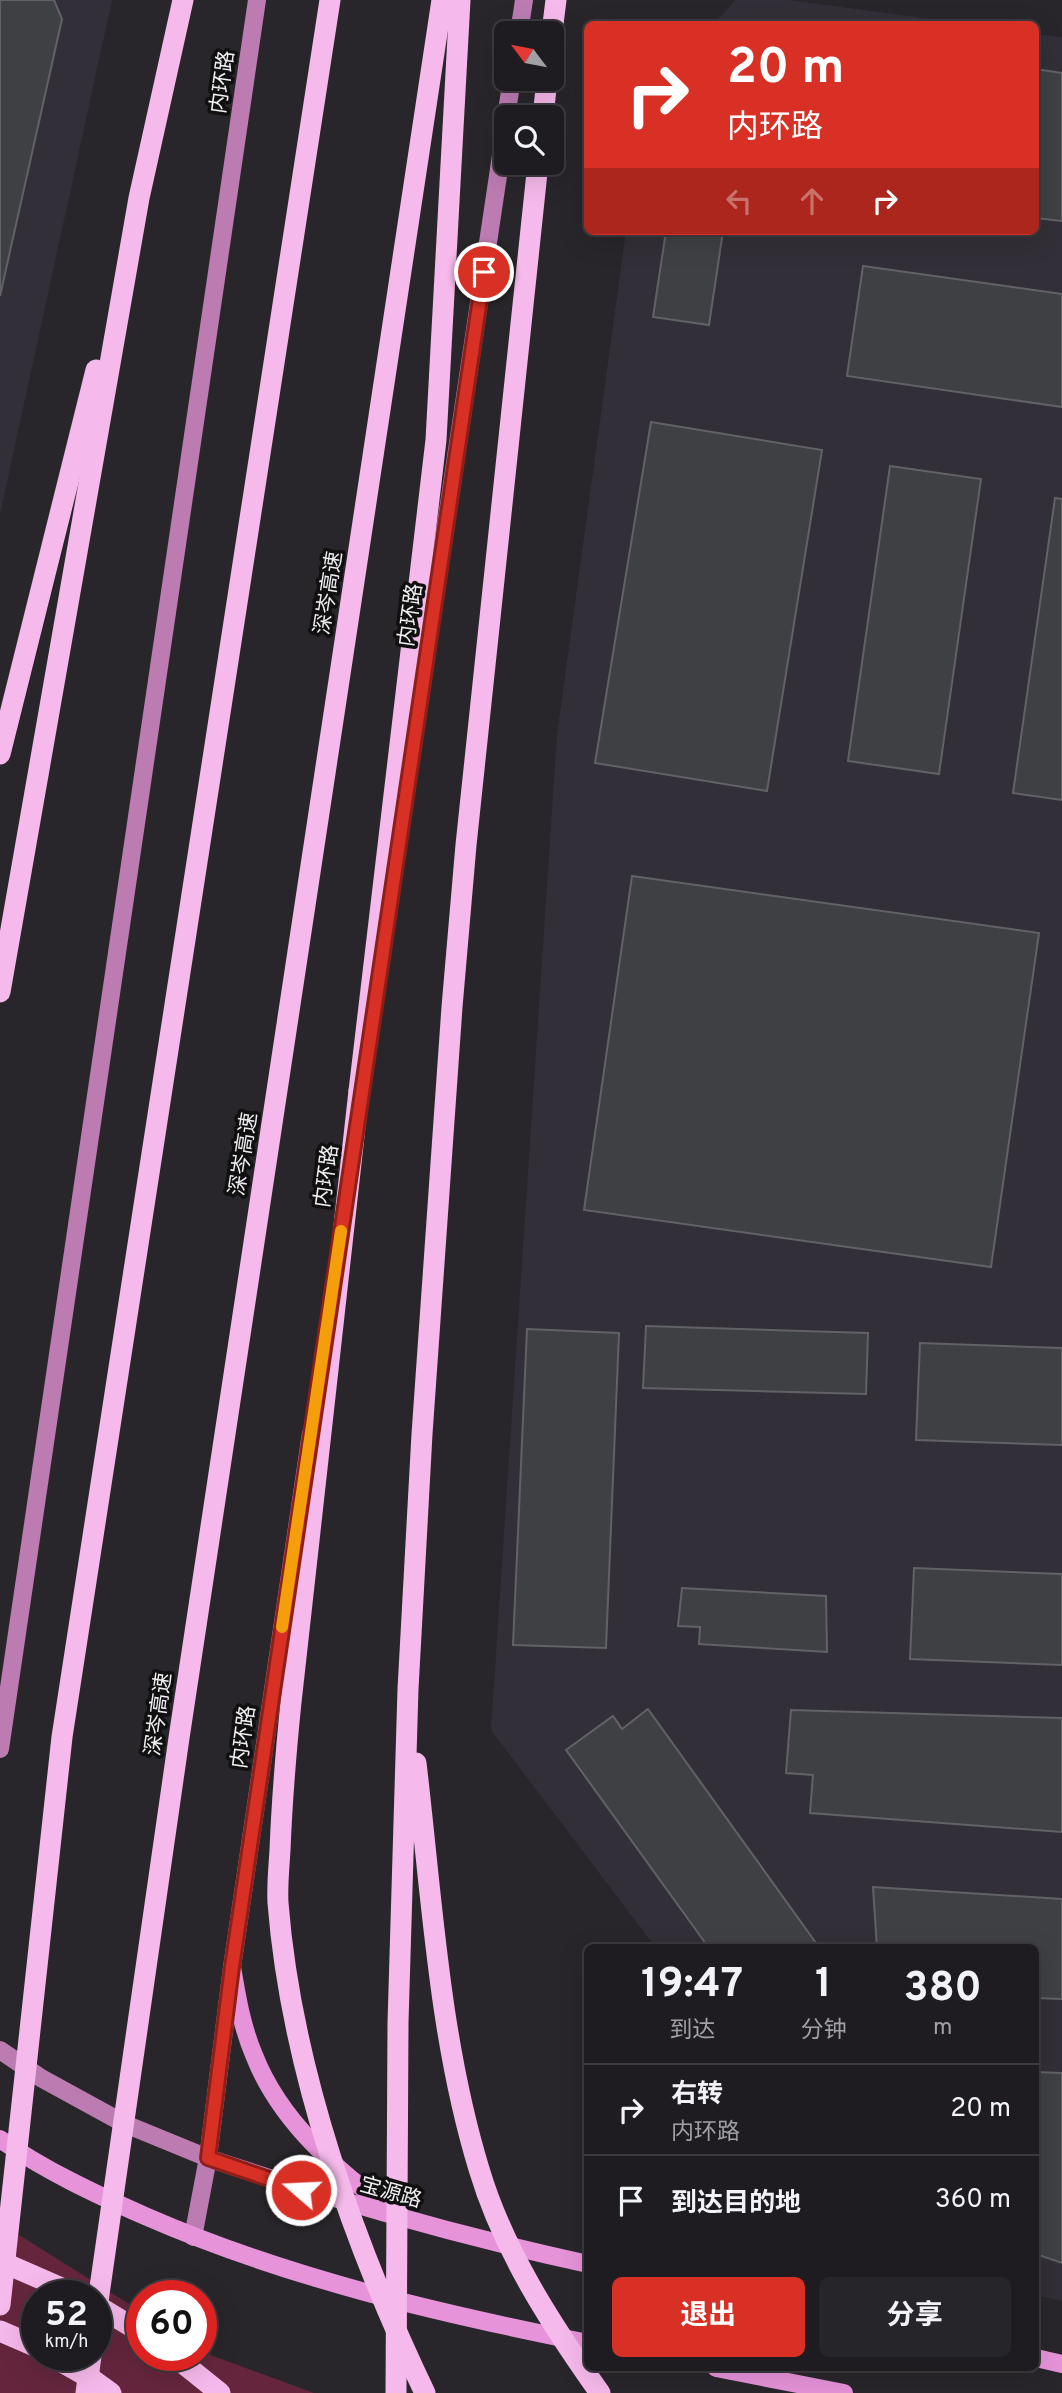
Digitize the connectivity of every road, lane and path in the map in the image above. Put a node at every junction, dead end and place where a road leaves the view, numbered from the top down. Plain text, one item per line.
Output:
1 (183, 0) edge
2 (257, 0) edge
3 (330, 0) edge
4 (442, 0) edge
5 (460, 0) edge
6 (555, 0) edge
7 (553, 21) edge
8 (498, 175) edge
9 (537, 175) edge
10 (139, 198) junction
11 (0, 754) edge
12 (0, 992) edge
13 (12, 1665) junction
14 (408, 1689) junction
15 (0, 1693) edge
16 (0, 1749) edge
17 (232, 1967) junction
18 (0, 2050) edge
19 (0, 2139) edge
20 (208, 2158) junction
21 (403, 2220) junction
22 (192, 2237) junction
23 (0, 2261) edge
24 (584, 2263) edge
25 (43, 2280) edge
26 (101, 2280) edge
27 (0, 2305) edge
28 (0, 2331) edge
29 (21, 2340) edge
30 (584, 2342) edge
31 (1039, 2359) edge
32 (1062, 2364) edge
33 (77, 2371) edge
34 (89, 2371) edge
35 (193, 2371) edge
36 (584, 2371) edge
37 (584, 2371) edge
38 (731, 2371) edge
39 (86, 2393) edge
40 (111, 2393) edge
41 (220, 2393) edge
42 (396, 2393) edge
43 (425, 2393) edge
44 (600, 2393) edge
45 (844, 2393) edge

1 - 10 highway
2 - 13 main road, 内环路
3 - 27 highway, bridge
4 - 26 highway, 深岑高速, bridge
5 - 43 highway, bridge
6 - 7 highway
8 - 17 main road, 内环路
9 - 14 highway, bridge
10 - 11 highway
10 - 12 highway
13 - 15 main road
13 - 16 main road, 内环路
14 - 37 highway, bridge
14 - 42 highway, bridge
17 - 20 main road, 内环路
17 - 21 main road
18 - 20 main road, 宝源路
19 - 22 main road
20 - 21 main road, 宝源路
20 - 22 main road, 内环路
21 - 24 main road, 宝源路
22 - 30 main road
23 - 25 highway
28 - 29 highway
31 - 32 main road
33 - 40 highway
34 - 39 highway
35 - 41 highway
36 - 44 highway, bridge
38 - 45 main road

